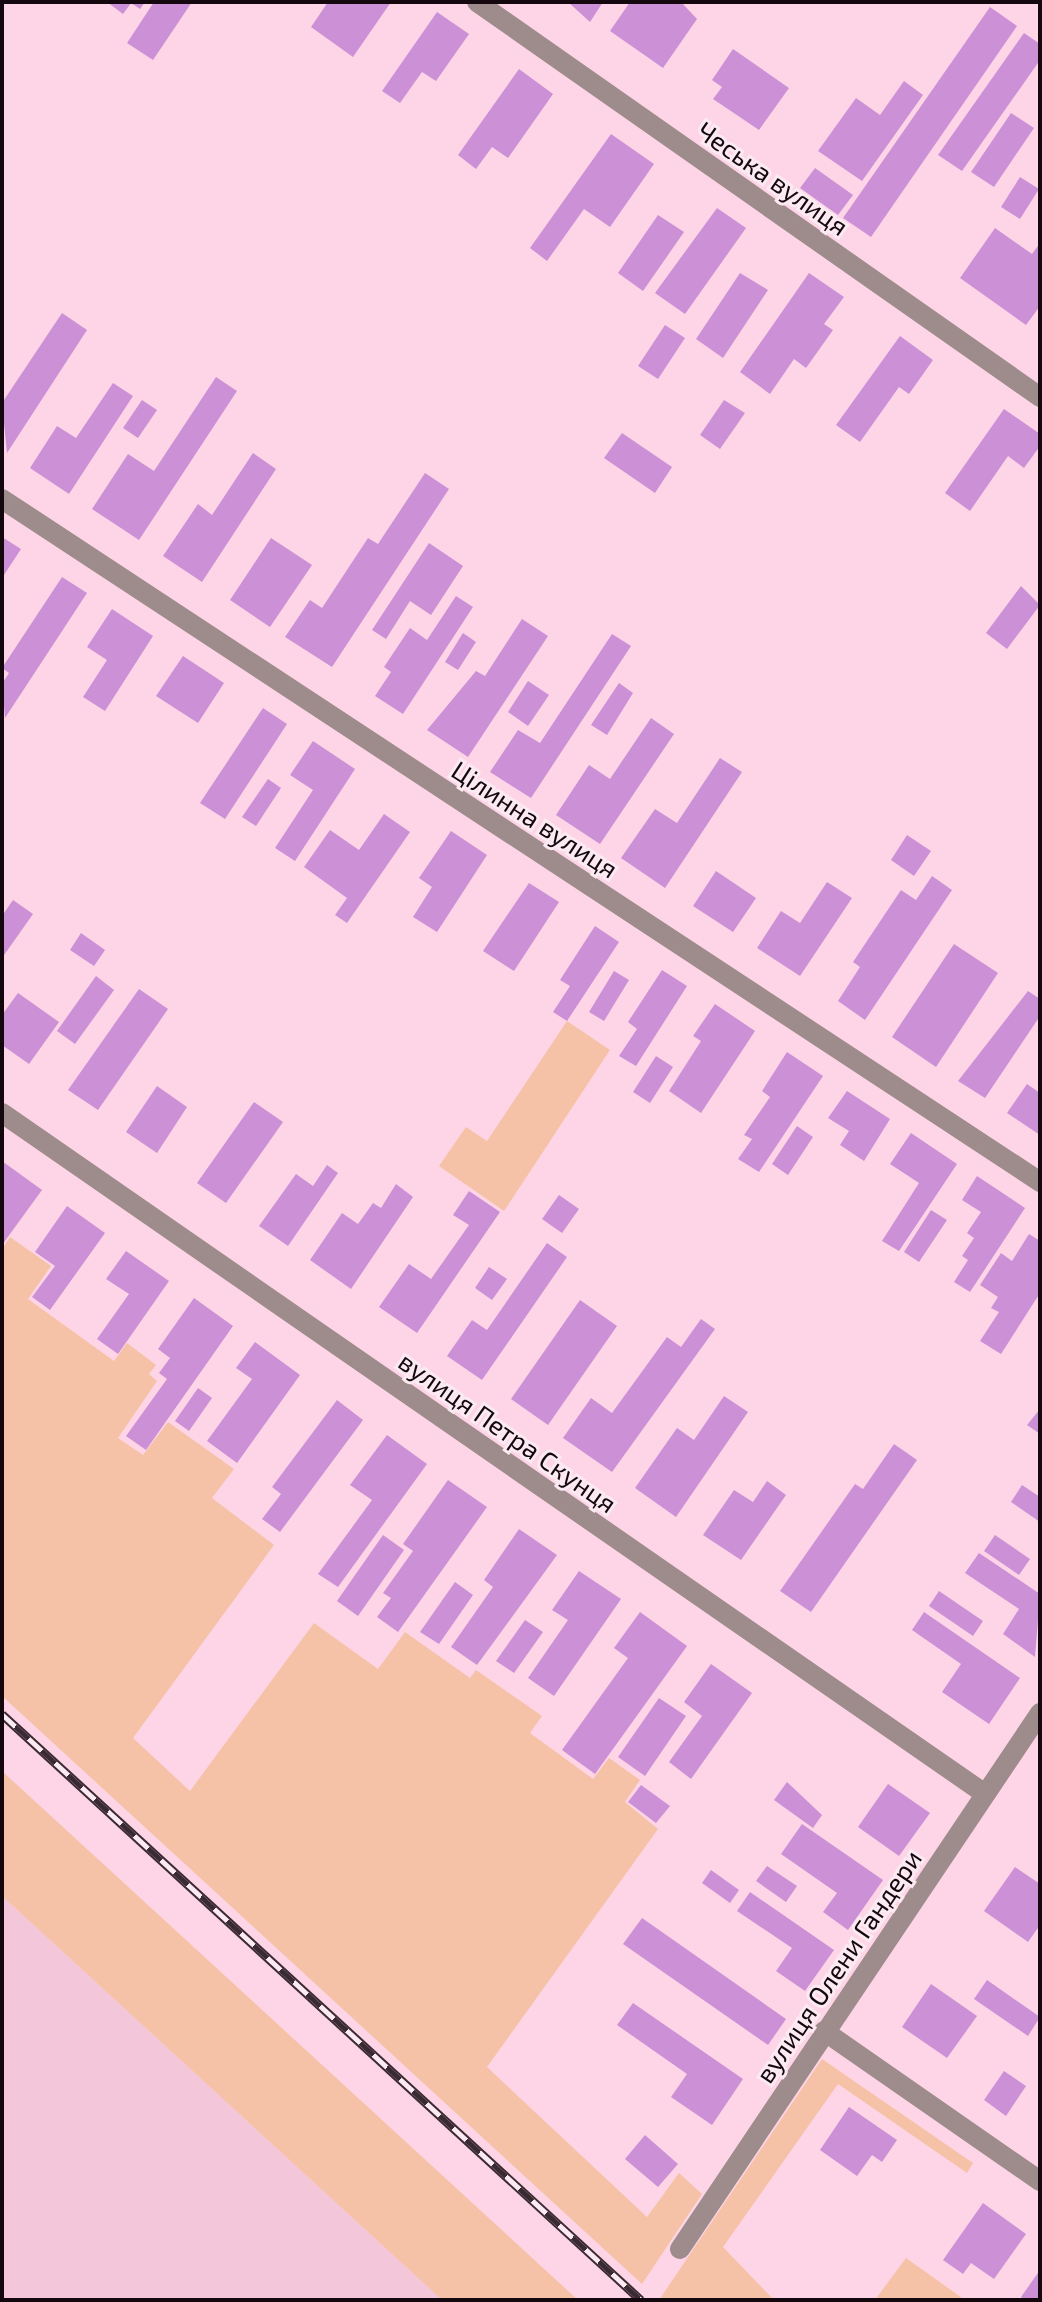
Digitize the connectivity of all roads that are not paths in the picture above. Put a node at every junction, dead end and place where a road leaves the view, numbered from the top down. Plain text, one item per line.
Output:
1 (477, 2) edge
2 (1040, 397) edge
3 (2, 499) edge
4 (2, 1113) edge
5 (1040, 1182) edge
6 (1040, 1713) edge
7 (985, 1794) junction
8 (824, 2031) junction
9 (1040, 2181) edge
10 (680, 2249) dead end

1 - 2 street, Чеська вулиця
3 - 5 street, Цілинна вулиця
4 - 7 street, вулиця Петра Скунця
6 - 7 street, вулиця Олени Гандери
7 - 8 street, вулиця Олени Гандери
8 - 9 street
8 - 10 street, вулиця Олени Гандери

